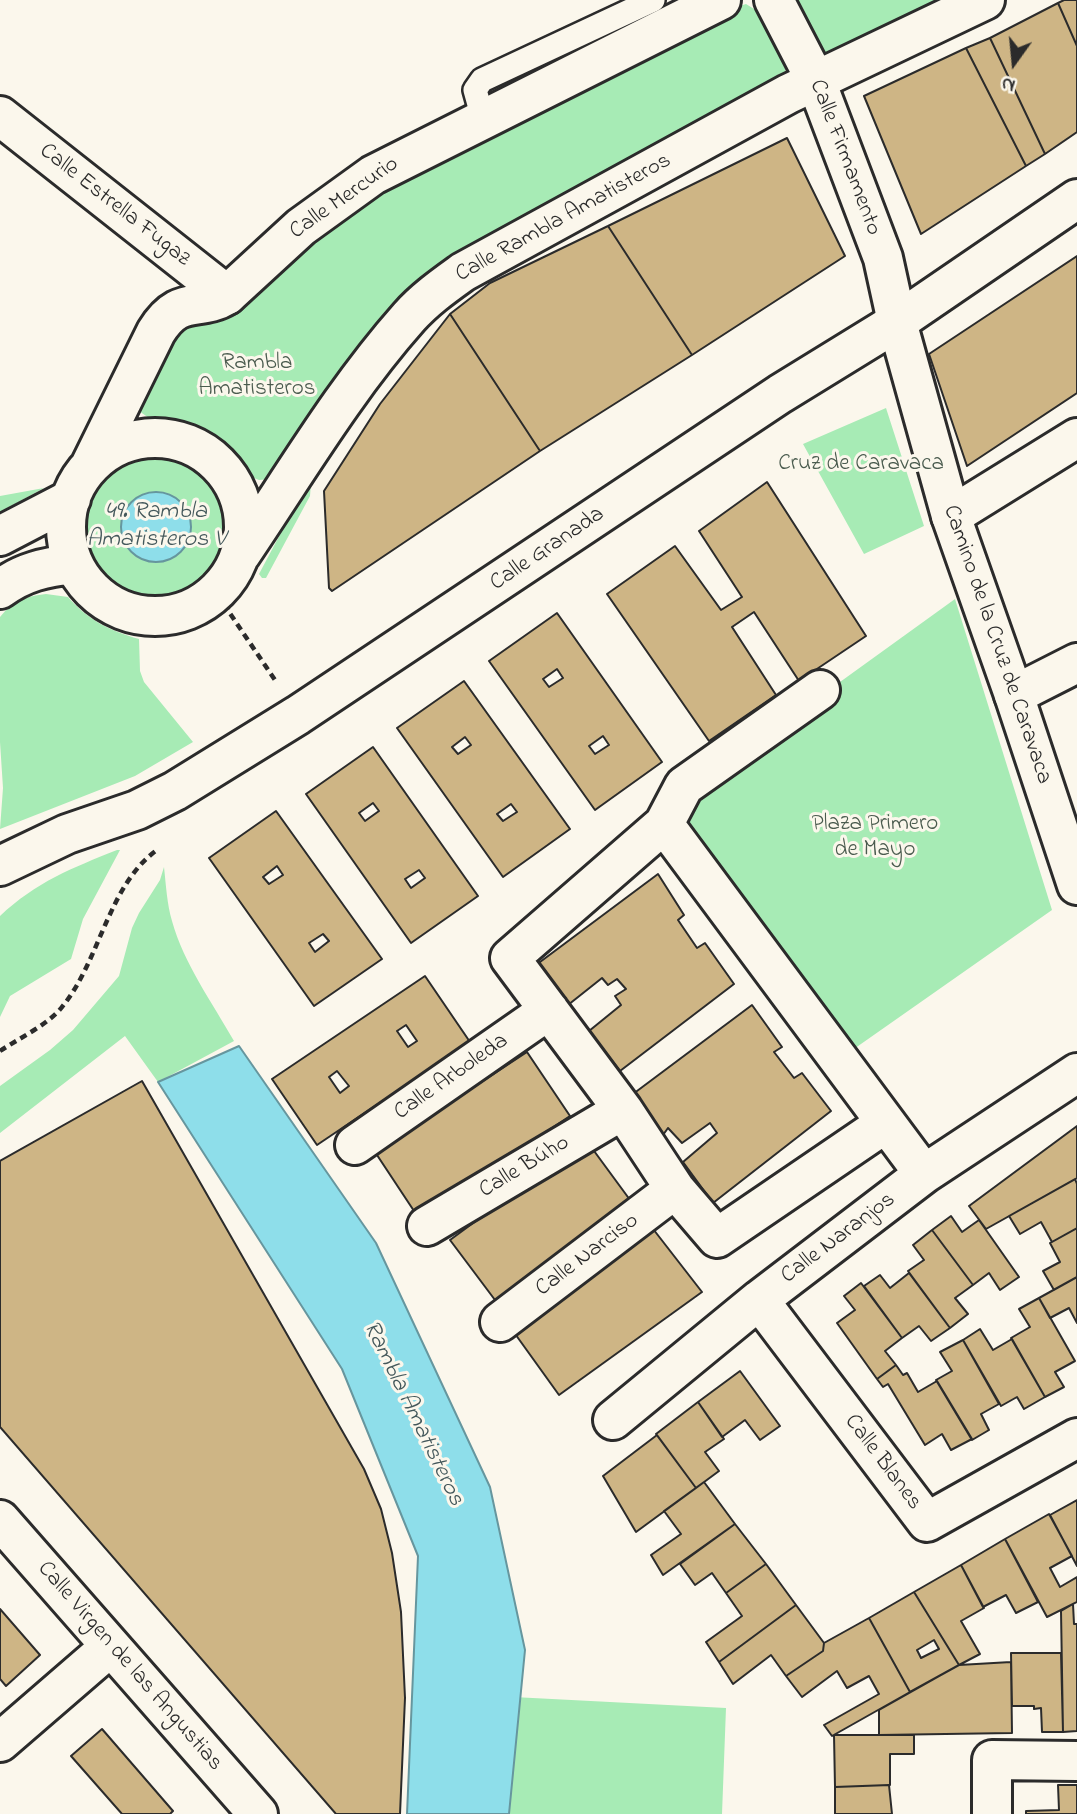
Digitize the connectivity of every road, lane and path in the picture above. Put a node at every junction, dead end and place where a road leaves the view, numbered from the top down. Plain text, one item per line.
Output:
1 (653, 0) edge
2 (721, 0) edge
3 (774, 0) edge
4 (985, 0) edge
5 (816, 82) junction
6 (0, 116) edge
7 (483, 119) junction
8 (1077, 199) edge
9 (227, 295) junction
10 (897, 322) junction
11 (1077, 438) edge
12 (91, 464) junction
13 (71, 499) junction
14 (951, 516) junction
15 (0, 536) edge
16 (241, 554) junction
17 (74, 564) junction
18 (0, 589) edge
19 (1077, 663) edge
20 (820, 690) dead end
21 (1014, 695) junction
22 (664, 824) junction
23 (0, 866) edge
24 (1075, 873) edge
25 (549, 1010) junction
26 (1077, 1073) edge
27 (623, 1111) junction
28 (886, 1123) junction
29 (355, 1145) dead end
30 (924, 1174) junction
31 (675, 1189) junction
32 (427, 1226) dead end
33 (759, 1300) junction
34 (500, 1322) dead end
35 (613, 1420) dead end
36 (1077, 1438) edge
37 (0, 1520) edge
38 (110, 1647) junction
39 (0, 1742) edge
40 (1077, 1761) edge
41 (258, 1814) edge
42 (992, 1814) edge

1 - 7 lane
2 - 7 street, Calle Mercurio
3 - 5 street, Calle Firmamento
4 - 5 street, Calle Rambla Amatisteros
5 - 10 street, Calle Firmamento
5 - 16 street, Calle Rambla Amatisteros
6 - 9 street, Calle Estrella Fugaz
7 - 9 street, Calle Mercurio
8 - 10 street, Calle Granada
9 - 12 street
10 - 14 street, Camino de la Cruz de Caravaca
10 - 23 street, Calle Granada
11 - 14 street
12 - 13 street
12 - 16 street
13 - 15 street
13 - 17 street
14 - 21 street, Camino de la Cruz de Caravaca
16 - 17 street
17 - 18 street
19 - 21 street
20 - 22 street
21 - 24 street, Camino de la Cruz de Caravaca
22 - 25 street
22 - 28 street
25 - 27 street
25 - 29 street, Calle Arboleda
26 - 30 street, Calle Naranjos
27 - 31 street
27 - 32 street, Calle Búho
28 - 30 street
28 - 31 street
30 - 33 street, Calle Naranjos
31 - 34 street, Calle Narciso
33 - 35 street, Calle Naranjos
33 - 36 street, Calle Blanes
37 - 38 street, Calle Virgen de las Angustias
38 - 39 street
38 - 41 street, Calle Virgen de las Angustias
40 - 42 street

